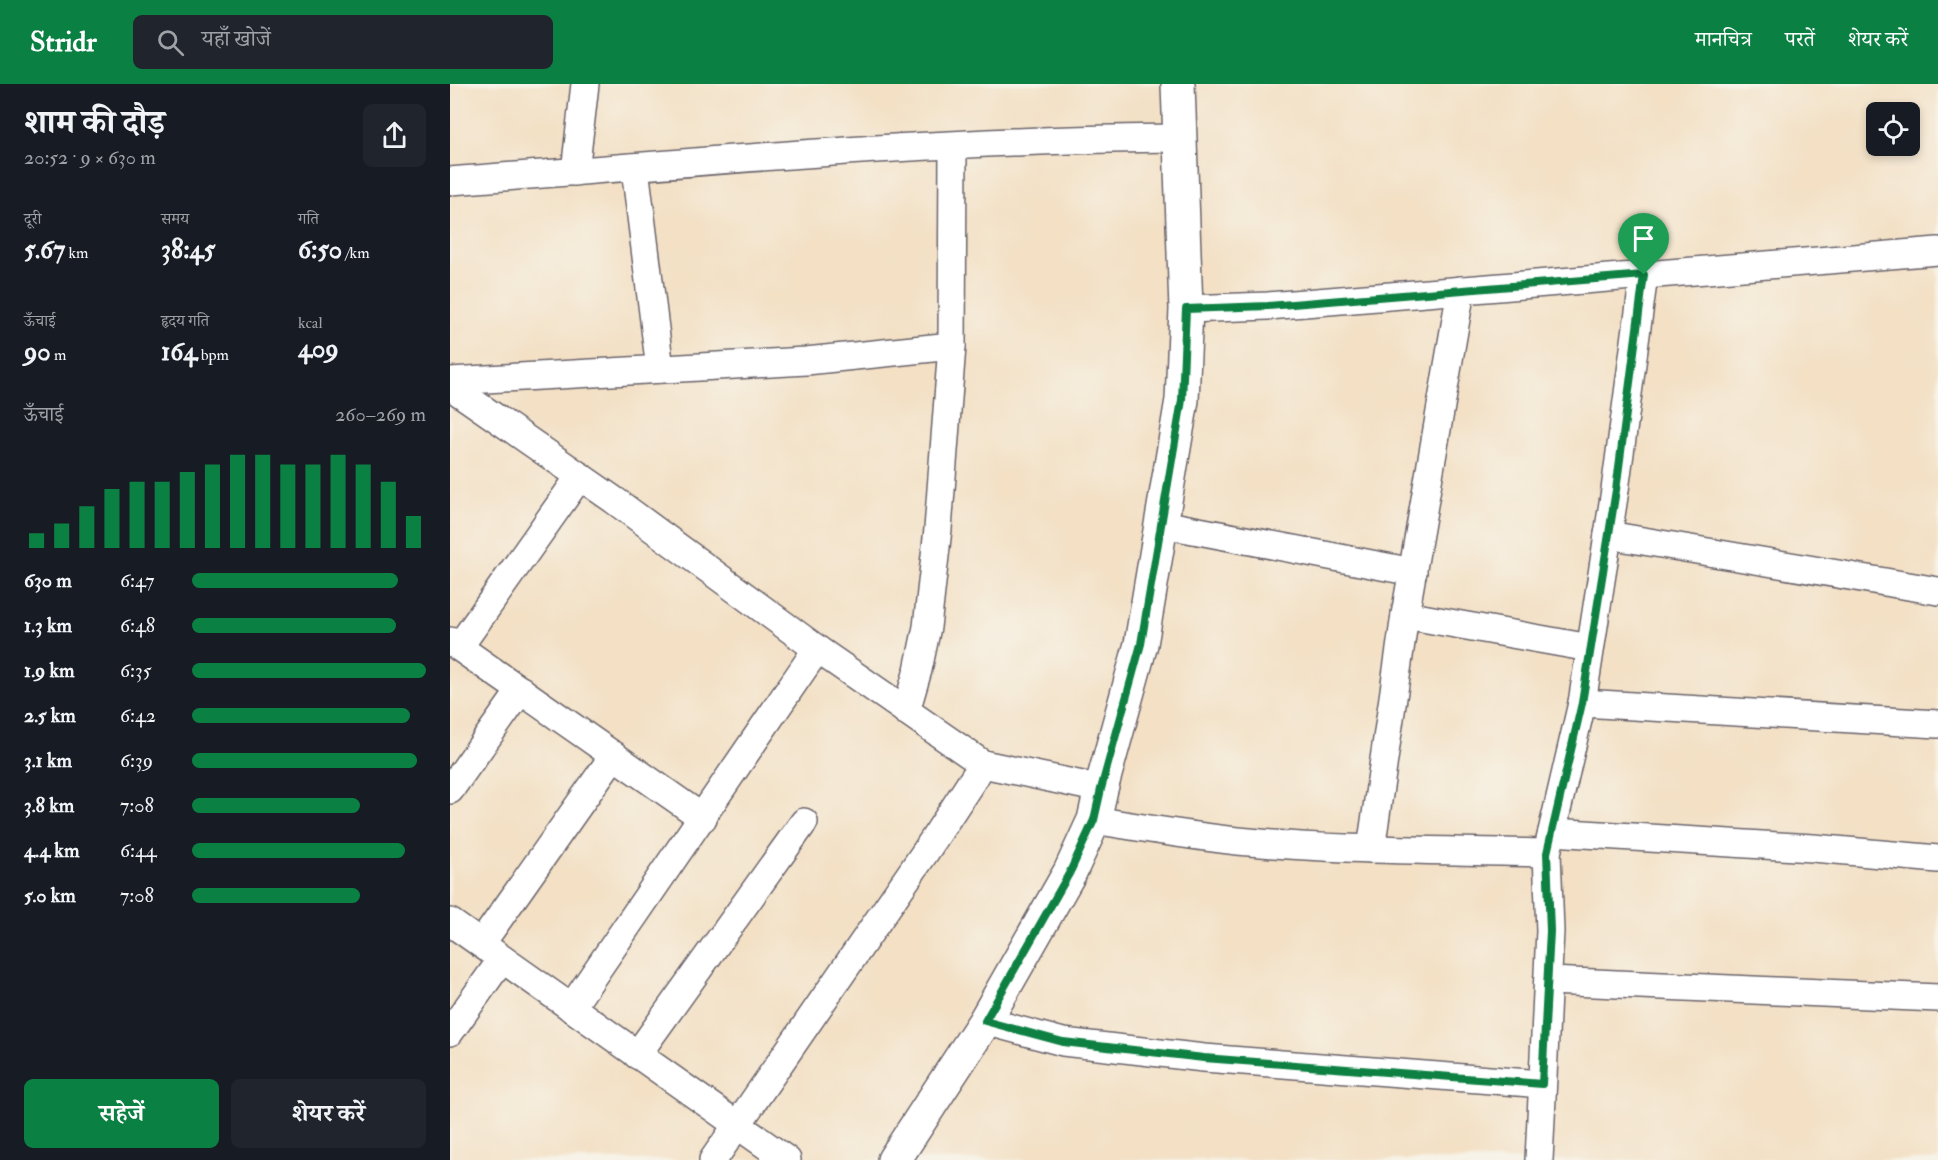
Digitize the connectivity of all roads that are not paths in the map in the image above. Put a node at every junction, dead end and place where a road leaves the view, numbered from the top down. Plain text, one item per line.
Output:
1 (585, 84) edge
2 (1178, 84) edge
3 (1181, 138) junction
4 (952, 146) junction
5 (635, 168) junction
6 (575, 172) junction
7 (450, 181) edge
8 (1938, 251) edge
9 (1644, 275) junction
10 (1461, 290) junction
11 (1186, 309) junction
12 (952, 346) junction
13 (660, 369) junction
14 (450, 383) edge
15 (580, 476) junction
16 (1162, 524) junction
17 (1608, 535) junction
18 (1413, 572) junction
19 (1938, 591) edge
20 (1406, 615) junction
21 (455, 644) edge
22 (1590, 648) junction
23 (817, 649) junction
24 (521, 690) junction
25 (1582, 703) junction
26 (906, 711) junction
27 (1938, 724) edge
28 (614, 755) junction
29 (983, 764) junction
30 (450, 790) edge
31 (1098, 804) junction
32 (703, 818) junction
33 (804, 822) dead end
34 (1550, 842) junction
35 (1371, 849) junction
36 (1938, 859) edge
37 (450, 922) edge
38 (491, 951) junction
39 (1549, 981) junction
40 (1938, 998) edge
41 (571, 1008) junction
42 (985, 1021) junction
43 (450, 1032) edge
44 (638, 1055) junction
45 (1542, 1084) junction
46 (738, 1126) junction
47 (713, 1160) edge
48 (788, 1160) edge
49 (894, 1160) edge
50 (1539, 1160) edge

1 - 6 street
2 - 3 street
3 - 4 street
3 - 11 street
4 - 5 street
4 - 12 street
5 - 6 street
5 - 13 street
6 - 7 street
8 - 9 street
9 - 10 street
9 - 17 street
10 - 11 street
10 - 18 street
11 - 16 street
12 - 13 street
12 - 26 street
13 - 14 street
14 - 15 street
15 - 21 street
15 - 23 street
16 - 18 street
16 - 31 street
17 - 19 street
17 - 22 street
18 - 20 street
20 - 22 street
20 - 35 street
21 - 24 street
22 - 25 street
23 - 26 street
23 - 32 street
24 - 28 street
24 - 30 street
25 - 27 street
25 - 34 street
26 - 29 street
28 - 32 street
28 - 38 street
29 - 31 street
29 - 46 street
31 - 35 street
31 - 42 street
32 - 41 street
33 - 44 street
34 - 35 street
34 - 36 street
34 - 39 street
37 - 38 street
38 - 41 street
38 - 43 street
39 - 40 street
39 - 45 street
41 - 44 street
42 - 45 street
42 - 49 street
44 - 46 street
45 - 50 street
46 - 47 street
46 - 48 street

